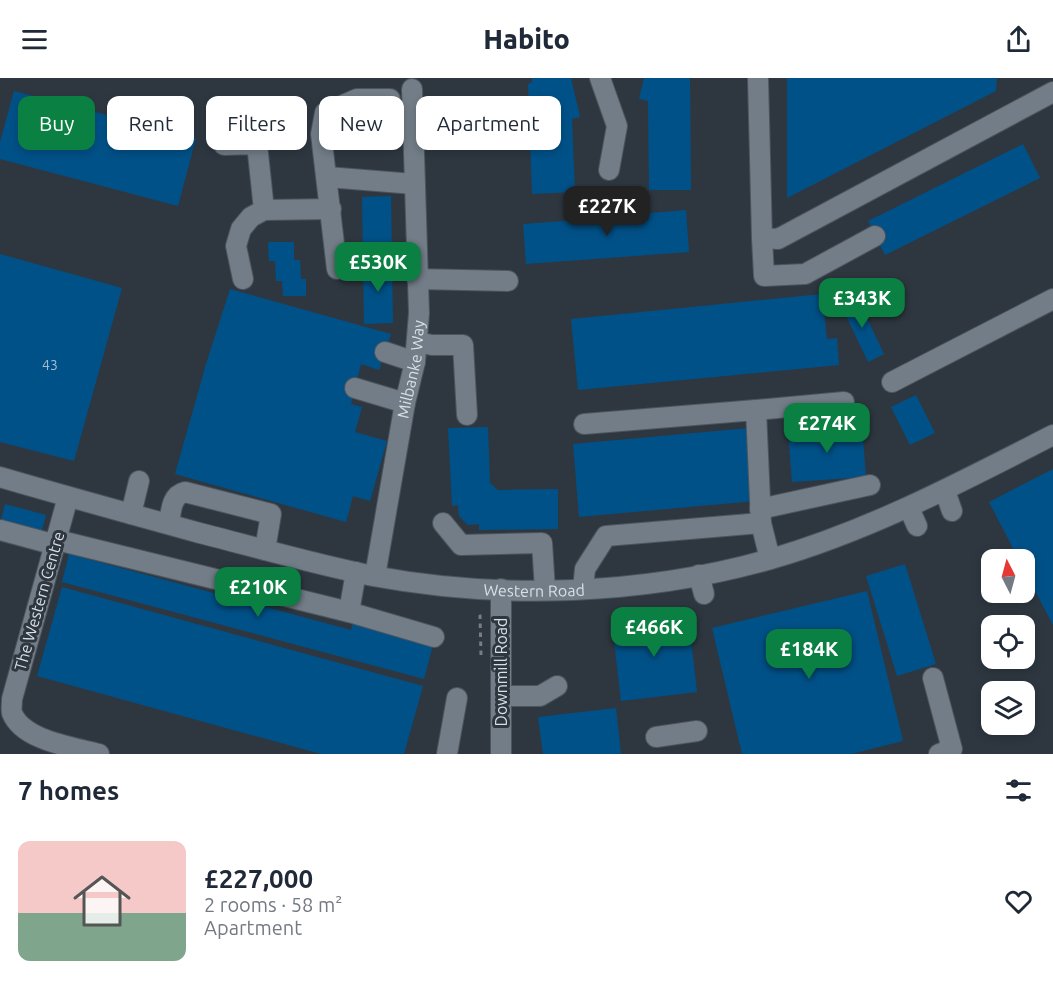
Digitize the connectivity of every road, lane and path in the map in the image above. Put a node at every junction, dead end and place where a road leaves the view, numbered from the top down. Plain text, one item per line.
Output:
1 (600, 78) edge
2 (758, 78) edge
3 (412, 89) dead end
4 (1053, 92) edge
5 (258, 150) edge
6 (323, 150) edge
7 (609, 170) dead end
8 (327, 177) junction
9 (414, 184) junction
10 (331, 209) junction
11 (264, 210) junction
12 (875, 236) dead end
13 (762, 238) junction
14 (337, 269) dead end
15 (243, 279) dead end
16 (417, 279) junction
17 (508, 280) dead end
18 (1053, 299) edge
19 (417, 342) junction
20 (385, 352) dead end
21 (415, 362) junction
22 (892, 382) dead end
23 (355, 388) dead end
24 (844, 402) dead end
25 (405, 403) junction
26 (756, 410) junction
27 (467, 415) dead end
28 (584, 424) dead end
29 (1053, 435) edge
30 (0, 477) edge
31 (139, 481) dead end
32 (870, 485) dead end
33 (945, 491) junction
34 (68, 497) junction
35 (909, 508) junction
36 (952, 511) dead end
37 (131, 514) junction
38 (760, 516) junction
39 (443, 523) dead end
40 (169, 524) junction
41 (917, 526) dead end
42 (0, 530) edge
43 (56, 542) junction
44 (265, 550) junction
45 (770, 559) junction
46 (366, 574) junction
47 (501, 590) junction
48 (545, 590) junction
49 (583, 590) junction
50 (349, 612) junction
51 (434, 637) dead end
52 (933, 678) dead end
53 (557, 686) dead end
54 (501, 696) junction
55 (457, 698) dead end
56 (693, 737) dead end
57 (657, 741) dead end
58 (99, 754) edge
59 (447, 754) edge
60 (501, 754) edge
61 (939, 754) edge

1 - 7 street
2 - 13 street
3 - 9 street, Milbanke Way
4 - 13 street
5 - 11 street
6 - 8 street
8 - 9 street
8 - 10 street
9 - 16 street, Milbanke Way
10 - 11 street
10 - 14 street
11 - 15 street
12 - 13 street
16 - 17 street
16 - 19 street, Milbanke Way
18 - 22 street
19 - 21 street, Milbanke Way
19 - 27 street
20 - 21 street
21 - 25 street, Milbanke Way
23 - 25 street
24 - 26 street
25 - 46 street, Milbanke Way
26 - 28 street
26 - 38 street
29 - 33 street, Western Road
30 - 34 street, Western Road
31 - 37 street
32 - 38 street
33 - 35 street, Western Road
33 - 36 street
34 - 37 street, Western Road
34 - 43 street, The Western Centre
35 - 41 street
35 - 45 street, Western Road
37 - 40 street, Western Road
38 - 45 street
38 - 49 street
39 - 48 street
40 - 44 street, Western Road
40 - 44 street
42 - 43 street
43 - 50 street
43 - 58 street, The Western Centre
44 - 46 street, Western Road
45 - 49 street, Western Road
46 - 47 street, Western Road
46 - 50 street, Milbanke Way
47 - 48 street, Western Road
47 - 54 street, Downmill Road
48 - 49 street, Western Road
50 - 51 street
52 - 61 street
53 - 54 street
54 - 60 street, Downmill Road
55 - 59 street
56 - 57 street

